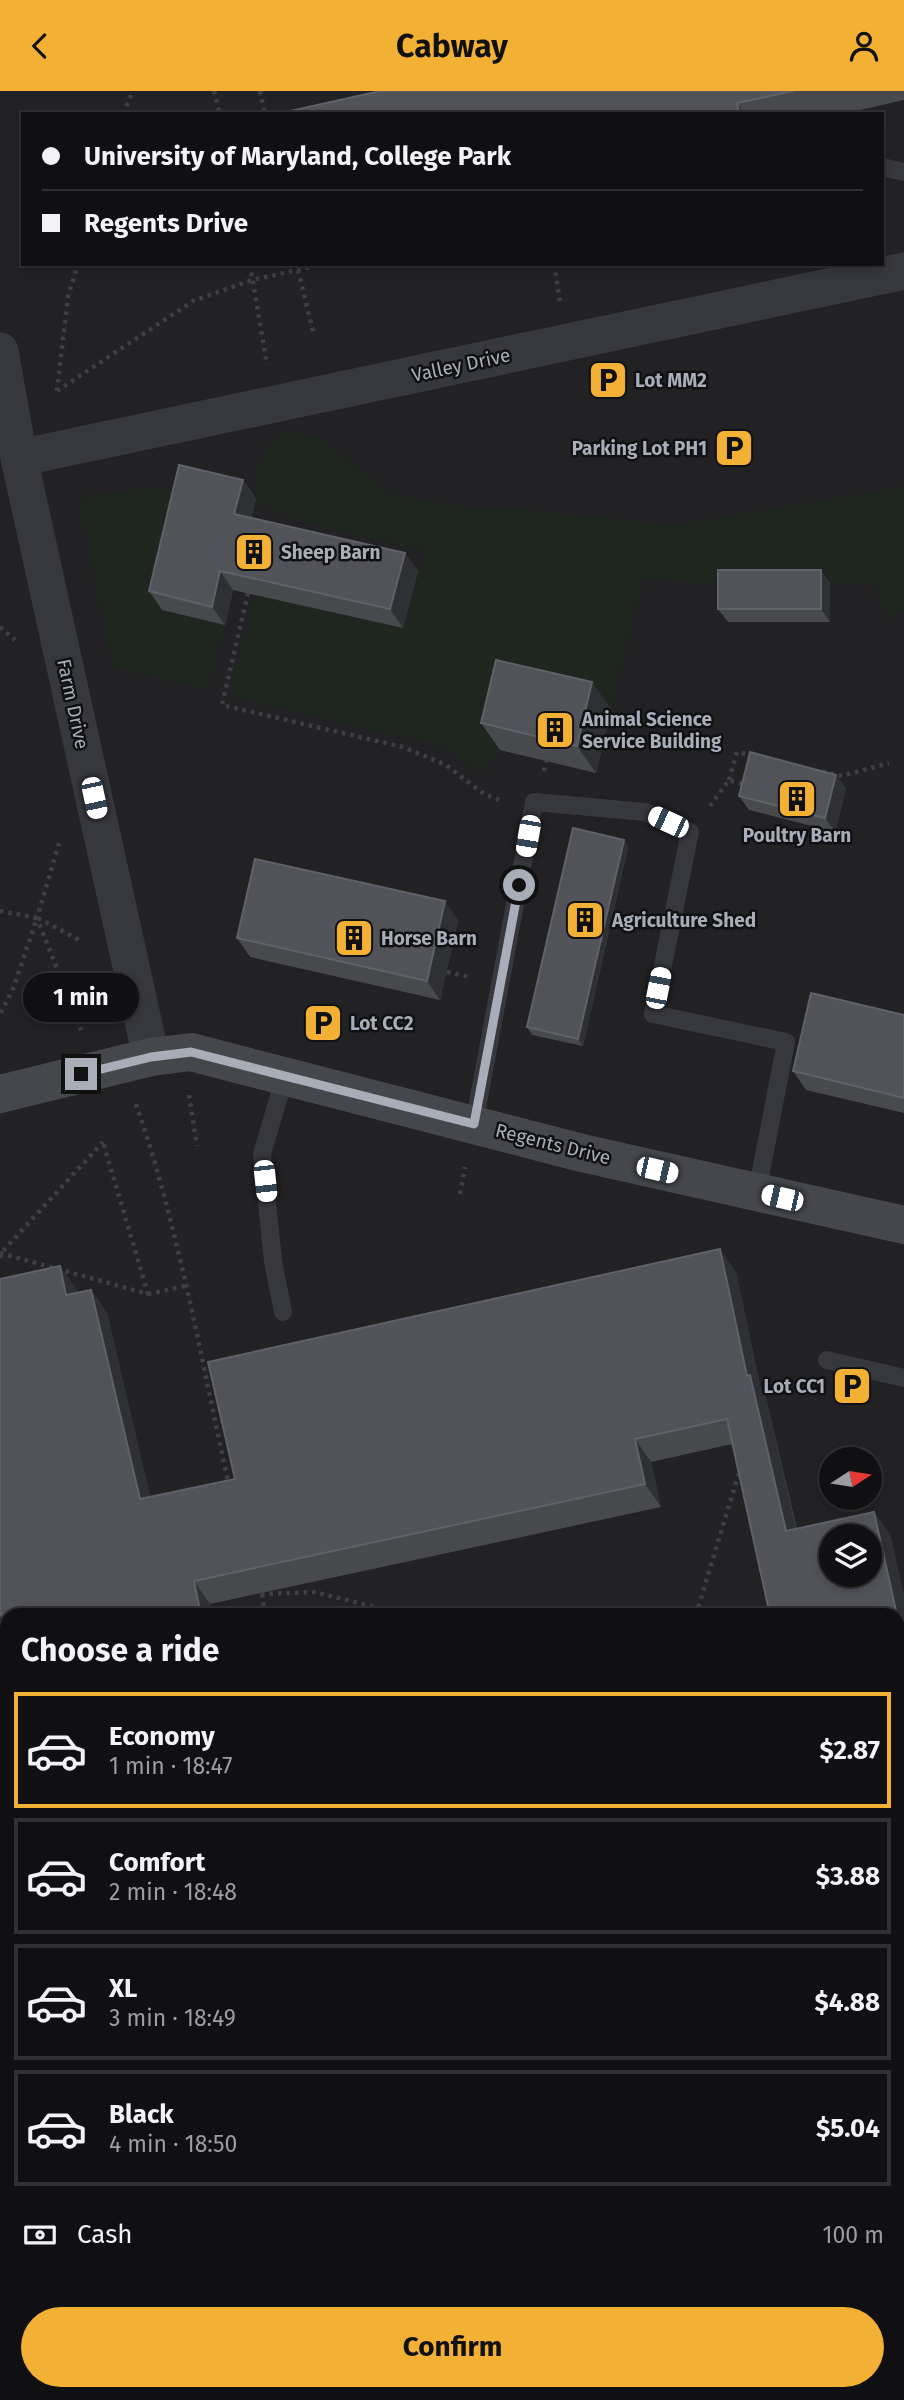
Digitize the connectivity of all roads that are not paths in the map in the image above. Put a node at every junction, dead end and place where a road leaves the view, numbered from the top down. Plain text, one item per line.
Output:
1 (884, 167) edge
2 (904, 172) edge
3 (904, 271) edge
4 (0, 351) edge
5 (19, 458) junction
6 (151, 1057) junction
7 (285, 1076) junction
8 (0, 1094) edge
9 (474, 1124) junction
10 (757, 1192) junction
11 (904, 1225) edge
12 (283, 1312) dead end
13 (827, 1360) dead end
14 (904, 1378) edge

1 - 2 lane
3 - 5 street, Valley Drive
4 - 5 street, Farm Drive
5 - 6 street, Farm Drive
6 - 7 street, Regents Drive
6 - 8 street, Regents Drive
7 - 9 street, Regents Drive
7 - 12 lane
9 - 10 street, Regents Drive
9 - 10 lane
10 - 11 street, Regents Drive
13 - 14 lane

